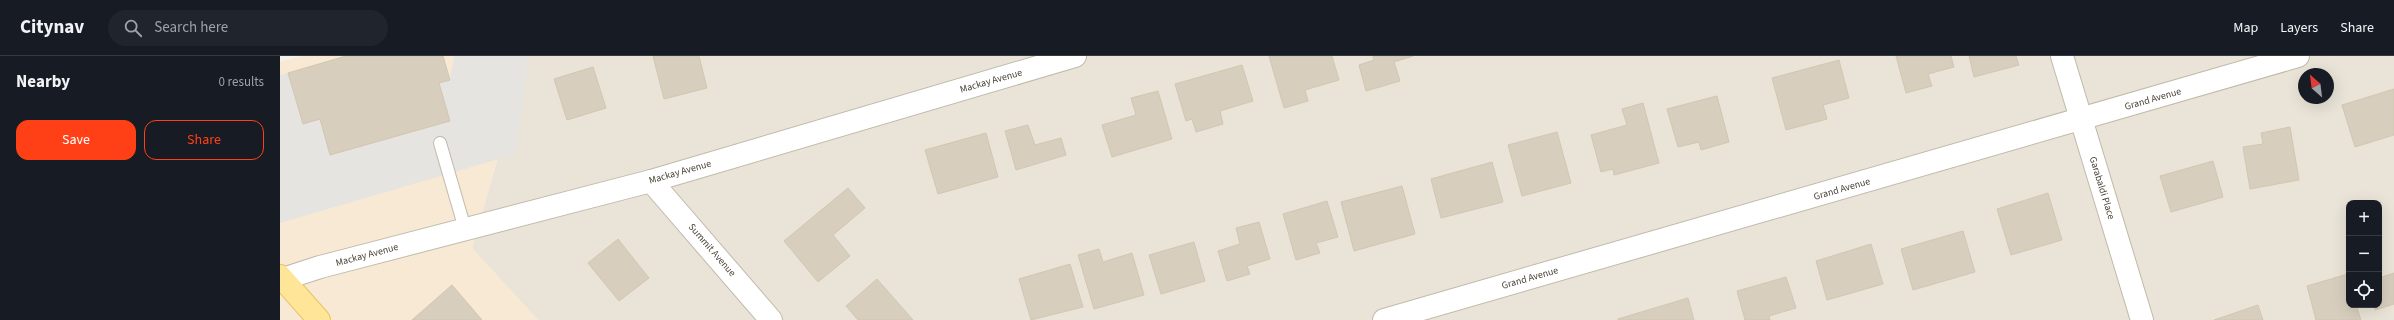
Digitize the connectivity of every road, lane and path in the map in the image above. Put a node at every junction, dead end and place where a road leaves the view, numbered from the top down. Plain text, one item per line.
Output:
1 (1075, 56) edge
2 (2062, 56) edge
3 (2298, 56) edge
4 (2081, 120) junction
5 (440, 143) dead end
6 (651, 181) junction
7 (465, 229) junction
8 (282, 278) edge
9 (319, 320) edge
10 (771, 320) edge
11 (1384, 320) edge
12 (2142, 320) edge

1 - 6 street, Mackay Avenue
2 - 4 street, Garabaldi Place
3 - 4 street, Grand Avenue
4 - 11 street, Grand Avenue
4 - 12 street, Garabaldi Place
5 - 7 lane
6 - 7 street, Mackay Avenue
6 - 10 street, Summit Avenue
7 - 8 street, Mackay Avenue
8 - 9 main road

